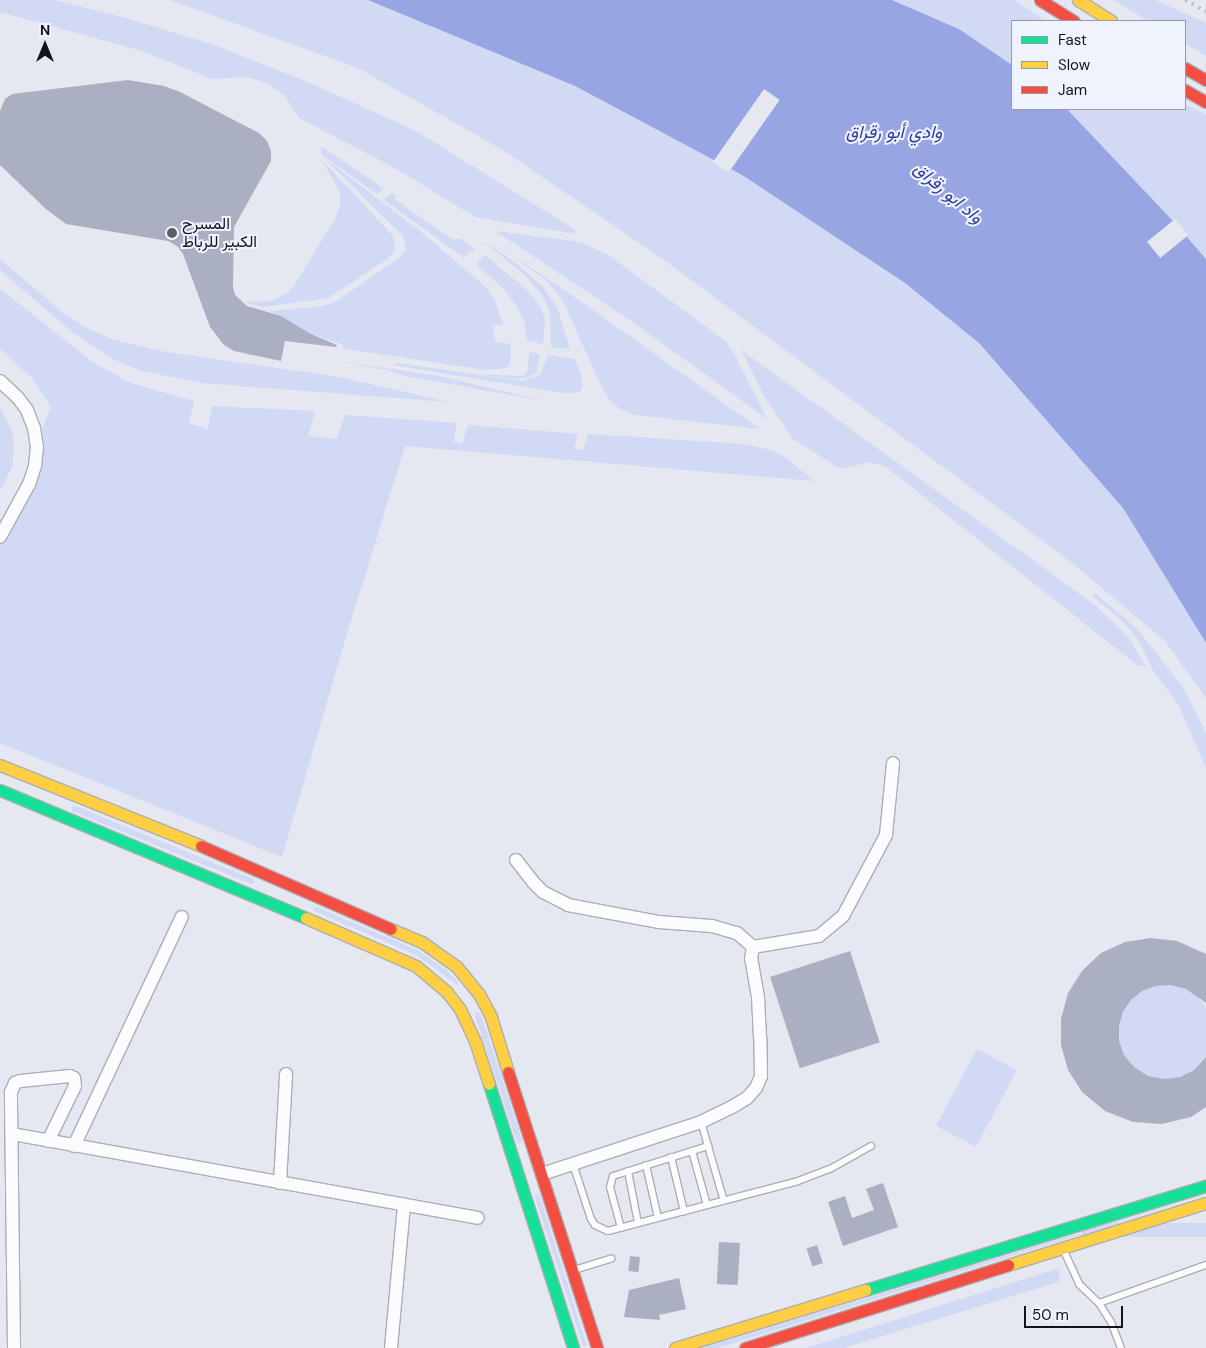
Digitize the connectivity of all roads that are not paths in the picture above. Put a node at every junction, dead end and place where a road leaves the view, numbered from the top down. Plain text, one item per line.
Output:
1 (1040, 0) edge
2 (1078, 0) edge
3 (1072, 20) edge
4 (1109, 20) edge
5 (1186, 69) edge
6 (1206, 80) edge
7 (1186, 91) edge
8 (1206, 102) edge
9 (0, 381) edge
10 (0, 537) edge
11 (893, 763) dead end
12 (0, 765) edge
13 (0, 790) edge
14 (61, 790) junction
15 (52, 812) junction
16 (516, 860) dead end
17 (289, 885) junction
18 (279, 907) junction
19 (182, 917) dead end
20 (754, 947) junction
21 (478, 994) junction
22 (460, 1008) junction
23 (286, 1074) dead end
24 (701, 1122) junction
25 (12, 1134) junction
26 (48, 1141) junction
27 (74, 1146) junction
28 (708, 1146) junction
29 (871, 1146) dead end
30 (692, 1151) junction
31 (671, 1158) junction
32 (573, 1164) junction
33 (646, 1165) junction
34 (628, 1171) junction
35 (542, 1174) junction
36 (280, 1183) junction
37 (1206, 1186) edge
38 (724, 1201) junction
39 (1206, 1203) edge
40 (404, 1205) junction
41 (707, 1205) junction
42 (684, 1211) junction
43 (477, 1218) dead end
44 (658, 1218) junction
45 (638, 1224) junction
46 (620, 1228) junction
47 (1062, 1248) junction
48 (612, 1259) dead end
49 (1206, 1265) edge
50 (572, 1271) junction
51 (1098, 1303) junction
52 (14, 1348) edge
53 (391, 1348) edge
54 (574, 1348) edge
55 (597, 1348) edge
56 (675, 1348) edge
57 (745, 1348) edge
58 (1121, 1348) edge

1 - 3 street
2 - 4 street
5 - 6 street
7 - 8 street
9 - 10 street
11 - 20 street
12 - 14 street
13 - 15 street
14 - 15 street
14 - 17 street
15 - 18 street
16 - 20 street
17 - 18 street
17 - 21 street
18 - 22 street
19 - 27 street
20 - 24 street
21 - 22 street
21 - 35 street
22 - 54 street
23 - 36 street
24 - 28 lane
24 - 32 street
25 - 26 street
25 - 26 street
25 - 52 street
26 - 27 street
27 - 36 street
28 - 30 lane
28 - 38 lane
29 - 38 lane
30 - 31 lane
30 - 41 lane
31 - 33 lane
31 - 42 lane
32 - 35 street
32 - 46 lane
33 - 34 lane
33 - 44 lane
34 - 45 lane
34 - 46 lane
35 - 50 street
36 - 40 street
37 - 56 street
38 - 41 lane
39 - 47 street
40 - 43 street
40 - 53 street
41 - 42 lane
42 - 44 lane
44 - 45 lane
45 - 46 lane
47 - 51 lane
47 - 57 street
48 - 50 lane
49 - 51 lane
50 - 55 street
51 - 58 lane

